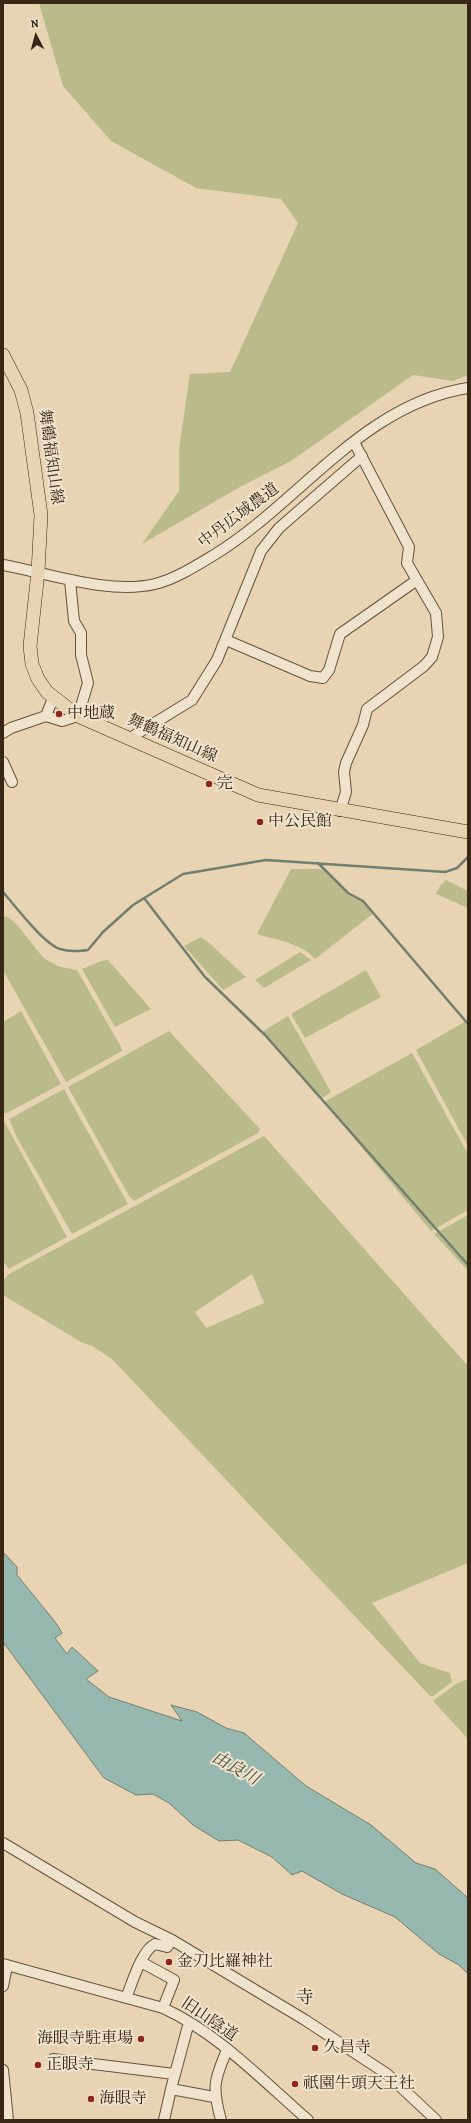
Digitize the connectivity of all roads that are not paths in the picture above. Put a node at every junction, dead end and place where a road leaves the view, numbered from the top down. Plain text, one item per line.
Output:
1 (3, 357) edge
2 (468, 388) edge
3 (354, 442) junction
4 (362, 456) junction
5 (3, 565) edge
6 (38, 572) junction
7 (70, 580) junction
8 (417, 580) junction
9 (226, 640) junction
10 (53, 698) junction
11 (46, 716) junction
12 (78, 716) junction
13 (3, 734) edge
14 (130, 738) junction
15 (3, 762) edge
16 (12, 782) dead end
17 (340, 811) junction
18 (468, 832) edge
19 (3, 1843) edge
20 (172, 1940) junction
21 (141, 1962) junction
22 (5, 1965) edge
23 (3, 1986) edge
24 (126, 1998) junction
25 (163, 2008) junction
26 (189, 2022) junction
27 (227, 2050) junction
28 (53, 2059) dead end
29 (3, 2070) edge
30 (174, 2074) junction
31 (172, 2090) junction
32 (214, 2097) junction
33 (5, 2098) edge
34 (8, 2120) edge
35 (164, 2120) edge
36 (221, 2120) edge
37 (308, 2120) edge
38 (436, 2120) edge

1 - 6 main road, 舞鶴福知山線
2 - 3 street, 中丹広域農道
3 - 4 street
3 - 7 street, 中丹広域農道
4 - 8 street
4 - 9 street
5 - 6 street, 中丹広域農道
6 - 7 street, 中丹広域農道
6 - 10 main road, 舞鶴福知山線
7 - 12 street
8 - 9 street
8 - 17 street
9 - 14 street
10 - 11 street
10 - 12 main road, 舞鶴福知山線
11 - 12 street
11 - 13 street
12 - 14 main road, 舞鶴福知山線
14 - 17 main road, 舞鶴福知山線
15 - 16 street
17 - 18 main road, 舞鶴福知山線
19 - 20 street
20 - 21 street
20 - 38 street
21 - 24 street
21 - 25 street
22 - 23 street
22 - 24 street, 旧山陰道
24 - 25 street, 旧山陰道
25 - 26 street, 旧山陰道
26 - 27 street, 旧山陰道
26 - 30 street
27 - 32 street
27 - 37 street, 旧山陰道
28 - 30 street
29 - 33 street
30 - 31 street
31 - 32 street
31 - 35 street
32 - 36 street
33 - 34 street

